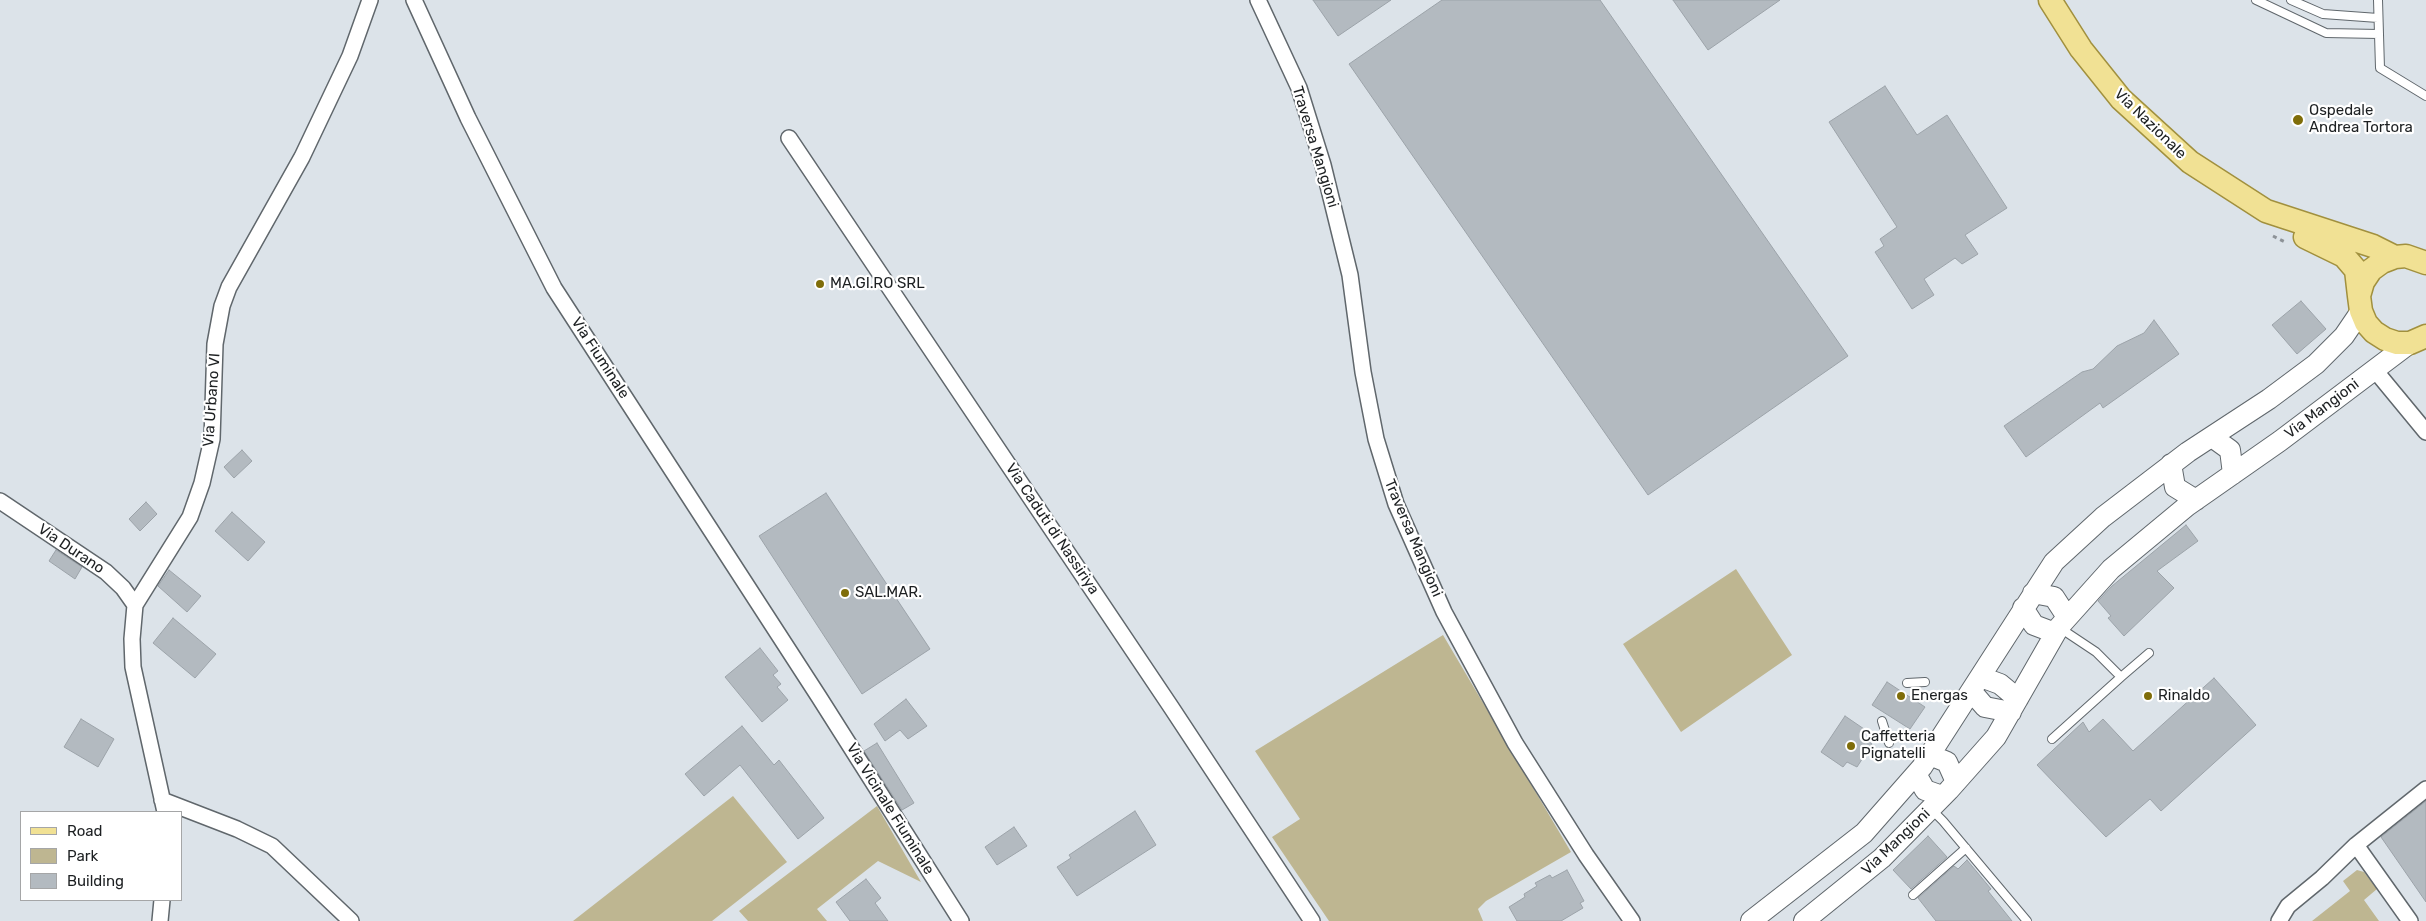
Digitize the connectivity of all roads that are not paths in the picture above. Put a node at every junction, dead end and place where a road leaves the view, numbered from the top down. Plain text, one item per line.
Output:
1 (370, 0) edge
2 (414, 0) edge
3 (1258, 0) edge
4 (2050, 0) edge
5 (2256, 0) edge
6 (2292, 0) edge
7 (2378, 0) edge
8 (2378, 18) junction
9 (2379, 34) junction
10 (2426, 96) edge
11 (789, 138) dead end
12 (2278, 218) junction
13 (2395, 257) junction
14 (2426, 263) edge
15 (2360, 303) junction
16 (2418, 340) edge
17 (2374, 369) junction
18 (2426, 432) edge
19 (2212, 437) junction
20 (2171, 464) junction
21 (2233, 474) junction
22 (2196, 500) junction
23 (0, 501) edge
24 (2028, 600) junction
25 (136, 605) junction
26 (2060, 626) junction
27 (2149, 653) dead end
28 (2121, 677) junction
29 (1925, 682) dead end
30 (1907, 683) dead end
31 (1976, 685) junction
32 (819, 697) joint
33 (2014, 705) junction
34 (1882, 721) dead end
35 (2052, 739) dead end
36 (1889, 743) dead end
37 (1930, 755) junction
38 (1916, 774) junction
39 (2426, 789) edge
40 (1943, 796) junction
41 (164, 806) edge
42 (180, 811) edge
43 (182, 812) edge
44 (2356, 845) junction
45 (1966, 848) junction
46 (1823, 865) junction
47 (1843, 890) junction
48 (1913, 895) dead end
49 (162, 901) edge
50 (160, 921) edge
51 (351, 921) edge
52 (961, 921) edge
53 (1312, 921) edge
54 (1632, 921) edge
55 (1751, 921) edge
56 (1804, 921) edge
57 (2026, 921) edge
58 (2279, 921) edge
59 (2410, 921) edge

1 - 25 street, Via Urbano VI
2 - 32 street, Via Fiuminale
3 - 54 street, Traversa Mangioni
4 - 12 main road, Via Nazionale
5 - 9 lane
6 - 8 lane
7 - 8 lane
8 - 9 lane
9 - 10 lane
11 - 53 street, Via Caduti di Nassiriya
12 - 13 main road, Via Nazionale
12 - 15 main road, Via Nazionale
13 - 14 main road, Via Nazionale
13 - 15 main road
15 - 16 main road, Via Nazionale
15 - 19 street, Via Mangioni
16 - 17 street, Via Mangioni
17 - 18 street
17 - 21 street, Via Mangioni
19 - 20 street, Via Mangioni
19 - 21 street
20 - 22 street
20 - 24 street, Via Mangioni
21 - 22 street, Via Mangioni
22 - 26 street, Via Mangioni
23 - 25 street, Via Durano
24 - 26 street
24 - 26 street
24 - 31 street, Via Mangioni
25 - 41 street, Via Urbano VI
26 - 28 lane
26 - 33 street, Via Mangioni
27 - 28 lane
28 - 35 lane
29 - 30 lane
31 - 33 street
31 - 37 street, Via Mangioni
32 - 52 street, Via Vicinale Fiuminale
33 - 40 street, Via Mangioni
34 - 36 lane
37 - 38 street, Via Mangioni
37 - 40 street
38 - 40 street, Via Mangioni
38 - 46 street, Via Mangioni
39 - 44 street
40 - 45 lane
40 - 47 street, Via Mangioni
41 - 42 street
43 - 51 street
44 - 58 street
44 - 59 street
45 - 48 lane
45 - 57 lane
46 - 47 street, Via Mangioni
46 - 55 street, Via Mangioni
47 - 56 street, Via Mangioni
49 - 50 street

